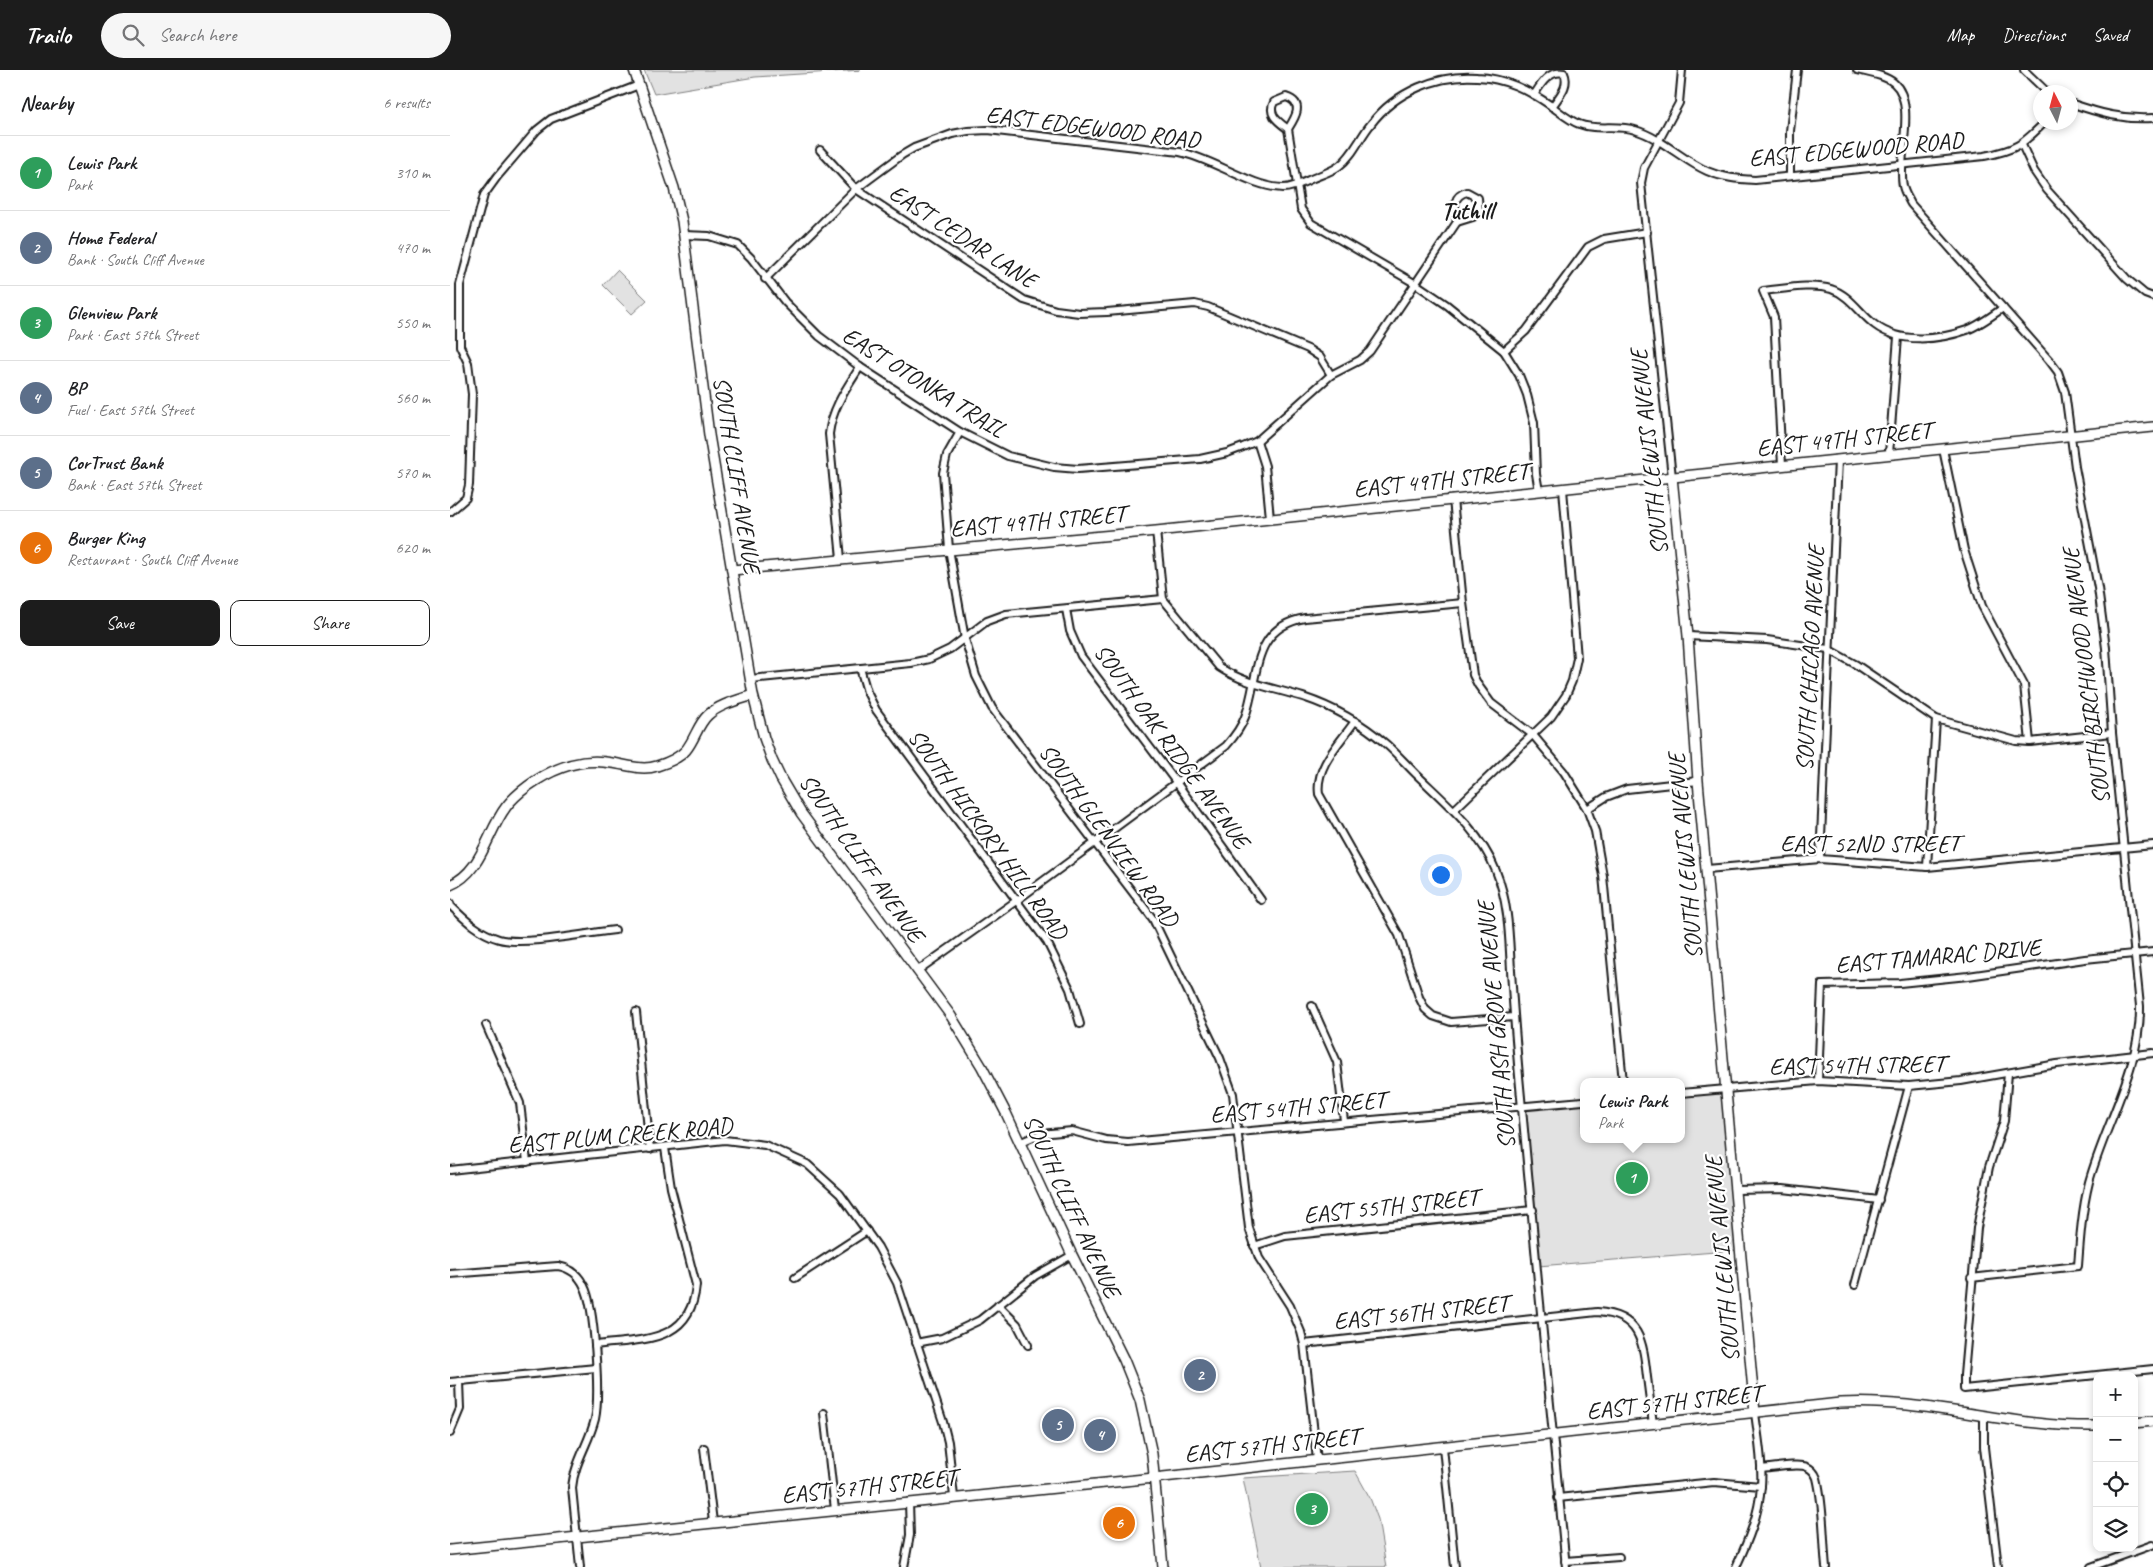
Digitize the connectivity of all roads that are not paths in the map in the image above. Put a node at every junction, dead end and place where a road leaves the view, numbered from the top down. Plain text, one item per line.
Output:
1 (634, 70) edge
2 (1682, 70) edge
3 (1797, 70) edge
4 (1858, 70) edge
5 (2024, 70) edge
6 (639, 84) junction
7 (2040, 85) edge
8 (1534, 95) junction
9 (2078, 106) edge
10 (1552, 107) junction
11 (2153, 118) edge
12 (1288, 129) junction
13 (2037, 130) edge
14 (1659, 141) junction
15 (2022, 145) junction
16 (820, 150) dead end
17 (1902, 165) junction
18 (1790, 176) junction
19 (1298, 185) junction
20 (856, 190) junction
21 (1457, 222) junction
22 (1647, 232) junction
23 (684, 235) junction
24 (765, 279) junction
25 (1416, 284) junction
26 (2153, 297) edge
27 (2003, 308) junction
28 (1898, 337) junction
29 (1504, 351) junction
30 (860, 367) junction
31 (1331, 375) junction
32 (2153, 427) edge
33 (960, 432) junction
34 (2070, 436) junction
35 (1257, 440) junction
36 (1943, 449) junction
37 (1889, 454) junction
38 (1838, 460) junction
39 (1782, 465) junction
40 (1672, 477) junction
41 (1562, 489) junction
42 (1539, 491) junction
43 (1453, 499) junction
44 (450, 512) edge
45 (1270, 518) junction
46 (1156, 531) junction
47 (949, 549) junction
48 (841, 559) junction
49 (732, 570) junction
50 (1163, 599) junction
51 (1463, 603) junction
52 (1066, 609) junction
53 (1688, 636) junction
54 (966, 638) junction
55 (1828, 649) junction
56 (860, 668) junction
57 (750, 679) junction
58 (1252, 684) junction
59 (753, 695) junction
60 (1936, 719) junction
61 (1355, 721) junction
62 (2112, 733) junction
63 (1533, 735) junction
64 (2030, 742) junction
65 (1698, 781) junction
66 (1176, 782) junction
67 (1587, 809) junction
68 (1454, 810) junction
69 (1095, 842) junction
70 (2153, 845) edge
71 (2124, 848) junction
72 (1820, 858) junction
73 (1928, 867) junction
74 (1706, 869) junction
75 (450, 885) edge
76 (1261, 900) dead end
77 (1016, 901) junction
78 (450, 903) edge
79 (615, 930) dead end
80 (2153, 952) edge
81 (2134, 954) junction
82 (918, 971) junction
83 (1312, 1006) dead end
84 (636, 1012) dead end
85 (1514, 1018) junction
86 (1080, 1024) dead end
87 (486, 1025) dead end
88 (2153, 1053) edge
89 (2134, 1055) junction
90 (2008, 1073) junction
91 (1623, 1078) edge
92 (1818, 1081) junction
93 (1909, 1086) junction
94 (1727, 1089) junction
95 (1685, 1092) edge
96 (1580, 1101) edge
97 (1522, 1106) junction
98 (1344, 1121) junction
99 (1238, 1132) junction
100 (1019, 1143) junction
101 (665, 1148) junction
102 (650, 1149) junction
103 (527, 1162) junction
104 (450, 1170) edge
105 (1736, 1190) junction
106 (1879, 1200) junction
107 (1533, 1210) junction
108 (867, 1231) junction
109 (1254, 1246) junction
110 (1072, 1255) junction
111 (450, 1274) edge
112 (795, 1278) dead end
113 (1971, 1278) junction
114 (1855, 1285) dead end
115 (998, 1305) junction
116 (1542, 1318) junction
117 (916, 1343) junction
118 (1304, 1344) junction
119 (595, 1345) junction
120 (1028, 1345) dead end
121 (596, 1368) junction
122 (2153, 1369) edge
123 (459, 1381) junction
124 (450, 1382) edge
125 (824, 1413) dead end
126 (1755, 1413) junction
127 (1984, 1416) junction
128 (2153, 1421) edge
129 (2138, 1423) edge
130 (1653, 1424) junction
131 (2093, 1426) edge
132 (450, 1433) edge
133 (1551, 1435) junction
134 (1443, 1447) junction
135 (704, 1448) dead end
136 (1317, 1460) junction
137 (1761, 1469) junction
138 (1154, 1478) junction
139 (1761, 1486) junction
140 (954, 1497) junction
141 (1558, 1498) junction
142 (909, 1502) junction
143 (835, 1510) junction
144 (713, 1522) junction
145 (576, 1537) junction
146 (2152, 1545) edge
147 (450, 1550) edge
148 (1619, 1556) dead end
149 (1566, 1564) edge
150 (580, 1567) edge
151 (904, 1567) edge
152 (1163, 1567) edge
153 (1455, 1567) edge
154 (1736, 1567) edge
155 (1826, 1567) edge
156 (1998, 1567) edge
157 (2091, 1567) edge

1 - 6 main road, SOUTH CLIFF AVENUE
2 - 14 street, SOUTH LEWIS AVENUE
3 - 18 street
4 - 17 street, SOUTH BIRCHWOOD AVENUE
5 - 7 street
6 - 23 main road, SOUTH CLIFF AVENUE
6 - 44 street
8 - 10 street, EAST EDGEWOOD ROAD
8 - 10 street
8 - 19 street, EAST EDGEWOOD ROAD
9 - 11 street
10 - 14 street, EAST EDGEWOOD ROAD
12 - 12 street
12 - 19 street
13 - 15 street, EAST EDGEWOOD ROAD
14 - 18 street, EAST EDGEWOOD ROAD
14 - 22 street, SOUTH LEWIS AVENUE
15 - 17 street, EAST EDGEWOOD ROAD
15 - 26 street
16 - 20 street, EAST CEDAR LANE
17 - 18 street, EAST EDGEWOOD ROAD
17 - 27 street, SOUTH BIRCHWOOD AVENUE
19 - 20 street, EAST EDGEWOOD ROAD
19 - 25 street
20 - 24 street, EAST EDGEWOOD ROAD
20 - 31 street, EAST CEDAR LANE
21 - 21 street
21 - 25 street, EAST OTONKA TRAIL
22 - 29 street
22 - 40 street, SOUTH LEWIS AVENUE
23 - 24 street, EAST OTONKA TRAIL
23 - 49 main road, SOUTH CLIFF AVENUE
24 - 30 street, EAST OTONKA TRAIL
25 - 29 street
25 - 31 street, EAST OTONKA TRAIL
27 - 28 street
27 - 34 street, SOUTH BIRCHWOOD AVENUE
28 - 37 street
28 - 39 street
29 - 42 street
30 - 33 street, EAST OTONKA TRAIL
30 - 48 street
31 - 35 street, EAST OTONKA TRAIL
32 - 34 main road, EAST 49TH STREET
33 - 35 street, EAST OTONKA TRAIL
33 - 47 street, SOUTH GLENVIEW ROAD
34 - 36 main road, EAST 49TH STREET
34 - 62 street, SOUTH BIRCHWOOD AVENUE
35 - 45 street
36 - 37 main road, EAST 49TH STREET
36 - 64 street
37 - 38 main road, EAST 49TH STREET
38 - 39 main road, EAST 49TH STREET
38 - 55 street, SOUTH CHICAGO AVENUE
39 - 40 main road, EAST 49TH STREET
40 - 41 main road, EAST 49TH STREET
40 - 53 main road, SOUTH LEWIS AVENUE
41 - 42 main road, EAST 49TH STREET
41 - 63 street
42 - 43 main road, EAST 49TH STREET
43 - 45 main road, EAST 49TH STREET
43 - 51 street
45 - 46 main road, EAST 49TH STREET
46 - 47 main road, EAST 49TH STREET
46 - 50 street
47 - 48 main road, EAST 49TH STREET
47 - 54 street, SOUTH GLENVIEW ROAD
48 - 49 main road, EAST 49TH STREET
49 - 57 main road, SOUTH CLIFF AVENUE
50 - 52 street
50 - 58 street, SOUTH ASH GROVE AVENUE
51 - 58 street
51 - 63 street
52 - 54 street
52 - 66 street, SOUTH OAK RIDGE AVENUE
53 - 55 street
53 - 65 main road, SOUTH LEWIS AVENUE
54 - 56 street
54 - 69 street, SOUTH GLENVIEW ROAD
55 - 60 street
55 - 72 street, SOUTH CHICAGO AVENUE
56 - 57 street
56 - 77 street, SOUTH HICKORY HILL ROAD
57 - 59 main road, SOUTH CLIFF AVENUE
58 - 61 street, SOUTH ASH GROVE AVENUE
58 - 66 street
59 - 75 main road
59 - 82 main road, SOUTH CLIFF AVENUE
60 - 64 street
60 - 73 street
61 - 68 street, SOUTH ASH GROVE AVENUE
61 - 85 street
62 - 64 street
62 - 71 street, SOUTH BIRCHWOOD AVENUE
63 - 67 street
63 - 68 street
65 - 67 street
65 - 74 main road, SOUTH LEWIS AVENUE
66 - 69 street
66 - 76 street, SOUTH OAK RIDGE AVENUE
67 - 91 street
68 - 85 street, SOUTH ASH GROVE AVENUE
69 - 77 street
69 - 99 street, SOUTH GLENVIEW ROAD
70 - 71 street, EAST 52ND STREET
71 - 73 street, EAST 52ND STREET
71 - 81 street, SOUTH BIRCHWOOD AVENUE
72 - 73 street, EAST 52ND STREET
72 - 74 street, EAST 52ND STREET
74 - 94 main road, SOUTH LEWIS AVENUE
77 - 82 street
77 - 86 street, SOUTH HICKORY HILL ROAD
78 - 79 street
80 - 81 street, EAST TAMARAC DRIVE
81 - 89 street, SOUTH BIRCHWOOD AVENUE
81 - 92 street, EAST TAMARAC DRIVE
82 - 100 main road, SOUTH CLIFF AVENUE
83 - 98 street
84 - 102 street
85 - 97 street, SOUTH ASH GROVE AVENUE
87 - 103 street
88 - 89 street, EAST 54TH STREET
89 - 90 street, EAST 54TH STREET
89 - 113 street, SOUTH BIRCHWOOD AVENUE
90 - 93 street, EAST 54TH STREET
90 - 113 street
92 - 93 street, EAST 54TH STREET
92 - 94 street, EAST 54TH STREET
93 - 106 street
94 - 95 street, EAST 54TH STREET
94 - 105 main road, SOUTH LEWIS AVENUE
96 - 97 street, EAST 54TH STREET
97 - 98 street, EAST 54TH STREET
97 - 107 street, SOUTH ASH GROVE AVENUE
98 - 99 street, EAST 54TH STREET
99 - 100 street, EAST 54TH STREET
99 - 109 street, SOUTH GLENVIEW ROAD
100 - 110 main road, SOUTH CLIFF AVENUE
101 - 102 street, EAST PLUM CREEK ROAD
101 - 108 street, EAST PLUM CREEK ROAD
101 - 119 street
102 - 103 street, EAST PLUM CREEK ROAD
103 - 104 street, EAST PLUM CREEK ROAD
105 - 106 street
105 - 126 main road, SOUTH LEWIS AVENUE
106 - 114 street
107 - 109 street, EAST 55TH STREET
107 - 116 street, SOUTH ASH GROVE AVENUE
108 - 112 street
108 - 117 street, EAST PLUM CREEK ROAD
109 - 118 street, SOUTH GLENVIEW ROAD
110 - 115 street
110 - 138 main road, SOUTH CLIFF AVENUE
111 - 119 street
113 - 122 street
115 - 117 street
115 - 120 street
116 - 118 street, EAST 56TH STREET
116 - 130 street, EAST 56TH STREET
116 - 133 street, SOUTH ASH GROVE AVENUE
117 - 140 street, EAST PLUM CREEK ROAD
118 - 136 street, SOUTH GLENVIEW ROAD
119 - 121 street
121 - 123 street
121 - 145 street
123 - 124 street
123 - 132 street
125 - 143 street
126 - 127 main road, EAST 57TH STREET
126 - 130 main road, EAST 57TH STREET
126 - 137 street, SOUTH LEWIS AVENUE
127 - 131 main road, EAST 57TH STREET
127 - 156 street
128 - 129 main road
130 - 133 main road, EAST 57TH STREET
133 - 134 main road, EAST 57TH STREET
133 - 141 street, SOUTH ASH GROVE AVENUE
134 - 136 main road, EAST 57TH STREET
134 - 153 street
135 - 144 street
136 - 138 main road, EAST 57TH STREET
137 - 139 street, SOUTH LEWIS AVENUE
137 - 155 street
138 - 140 main road, EAST 57TH STREET
138 - 152 main road, SOUTH CLIFF AVENUE
139 - 141 street
139 - 154 street, SOUTH LEWIS AVENUE
140 - 142 main road, EAST 57TH STREET
141 - 149 street, SOUTH ASH GROVE AVENUE
142 - 143 main road, EAST 57TH STREET
142 - 151 street
143 - 144 main road, EAST 57TH STREET
144 - 145 main road, EAST 57TH STREET
145 - 147 main road, EAST 57TH STREET
145 - 150 street
146 - 157 street
148 - 149 street

